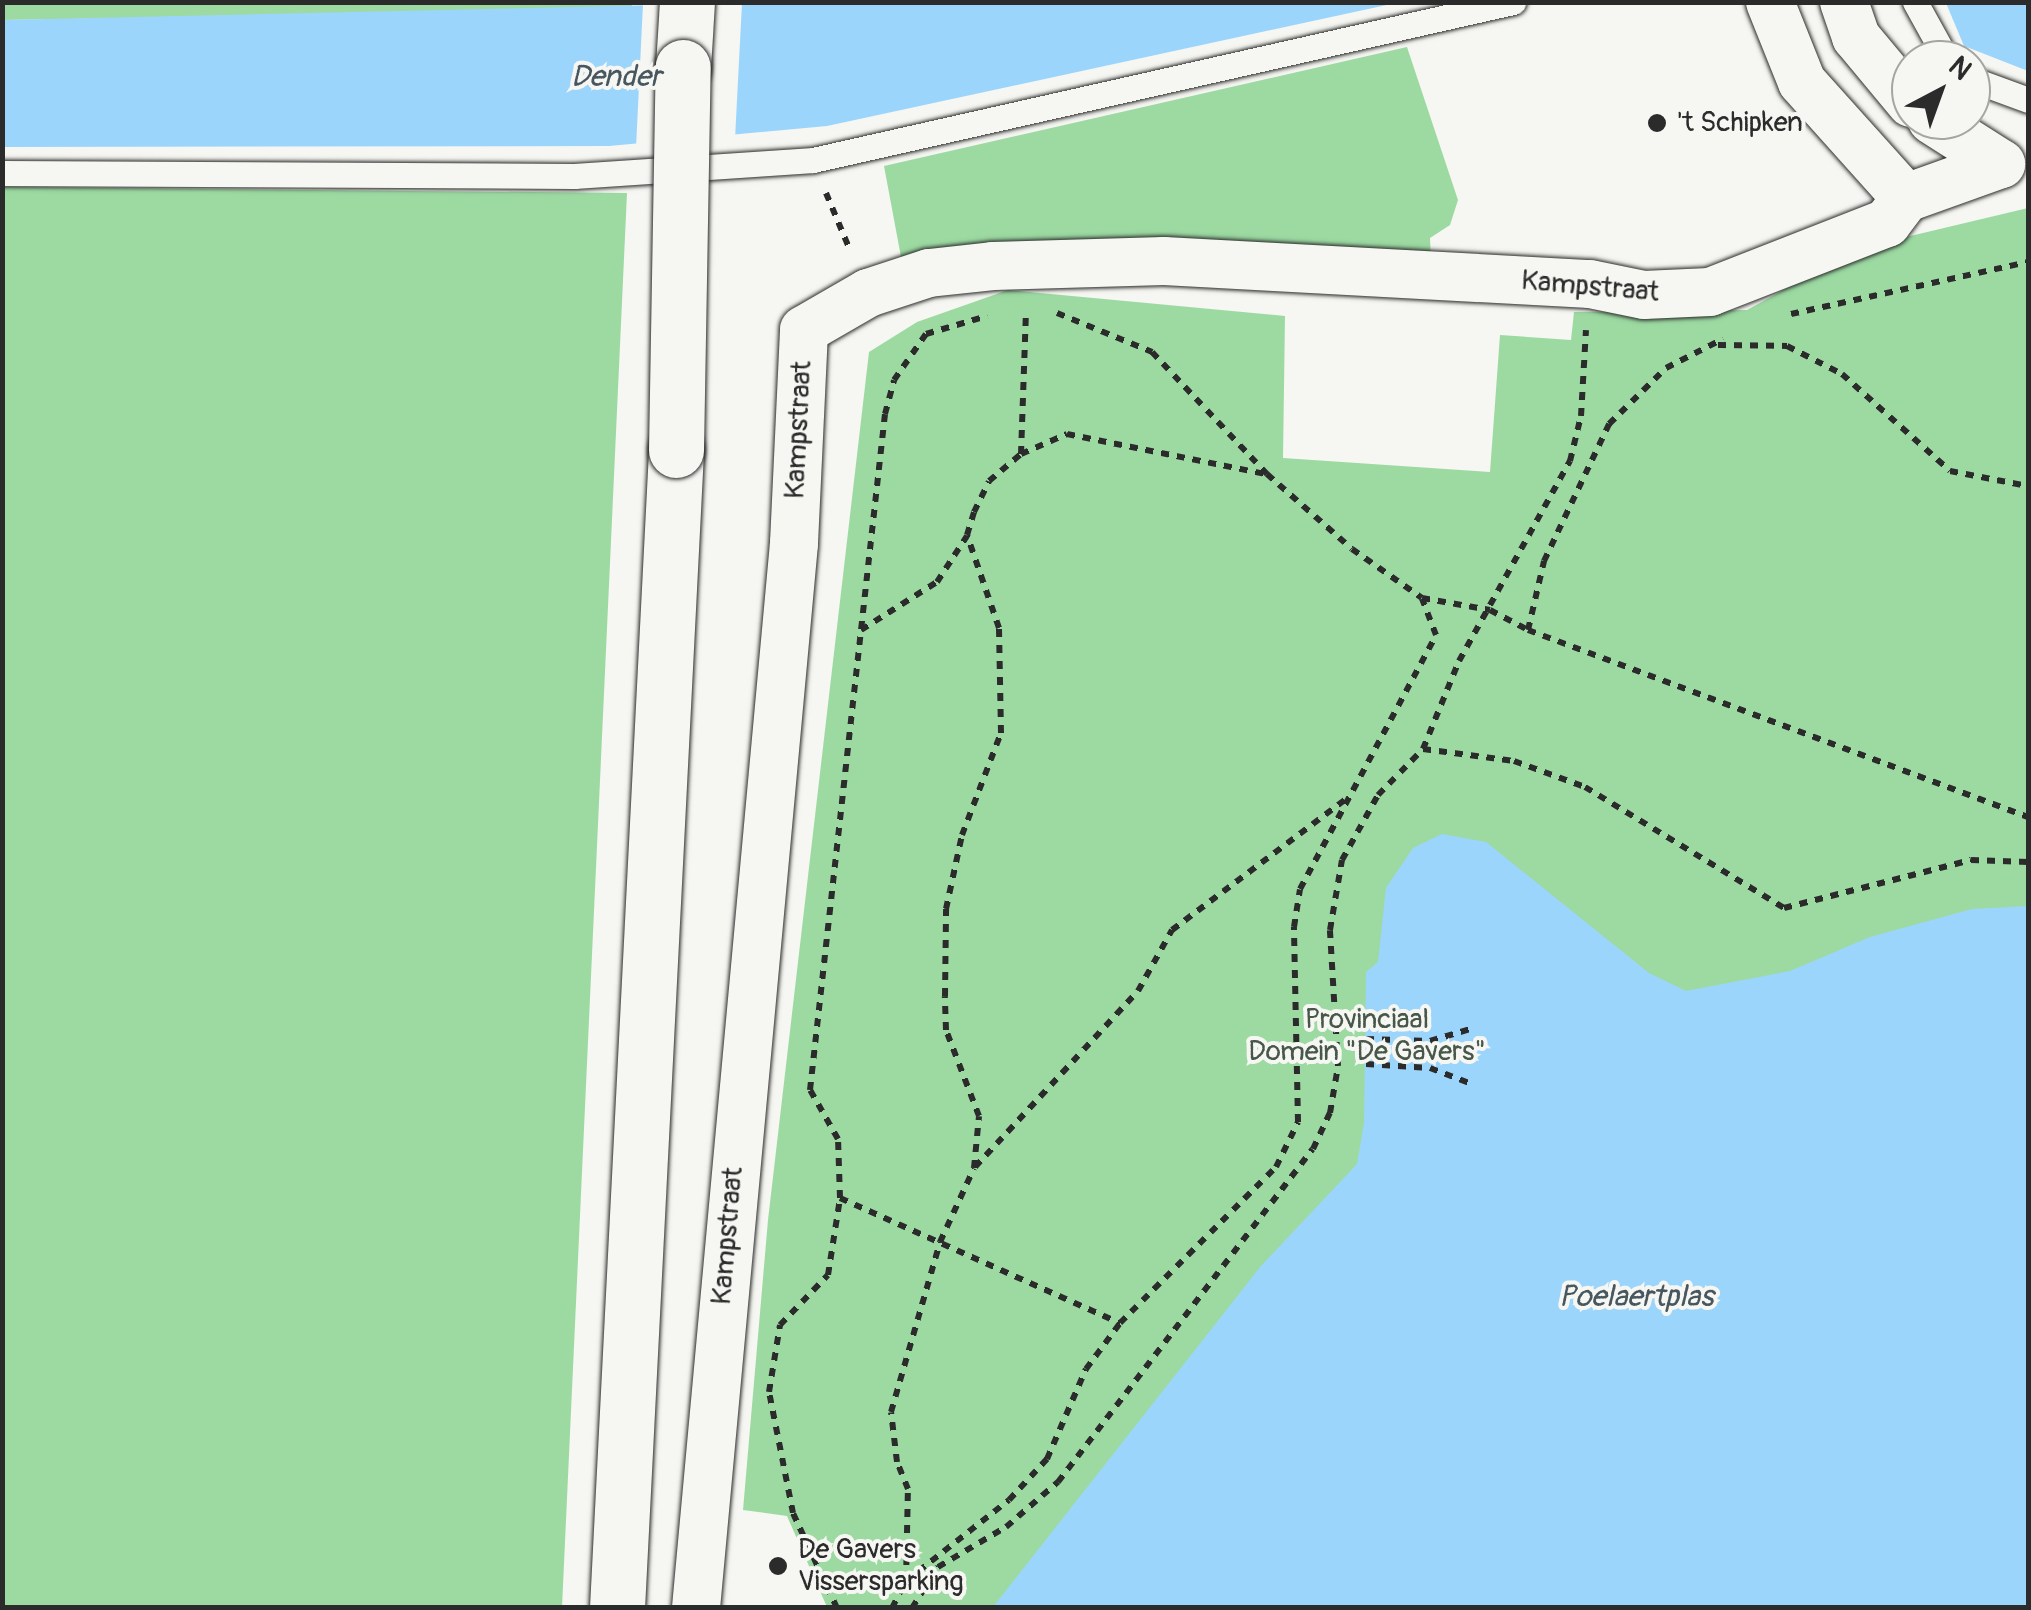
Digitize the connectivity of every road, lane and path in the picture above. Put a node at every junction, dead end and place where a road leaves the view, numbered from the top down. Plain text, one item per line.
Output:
1 (687, 2) edge
2 (1513, 2) edge
3 (1770, 2) edge
4 (1844, 2) edge
5 (1915, 2) edge
6 (1936, 40) edge
7 (1891, 79) edge
8 (1991, 86) edge
9 (2028, 100) edge
10 (1970, 140) edge
11 (813, 160) junction
12 (2015, 164) edge
13 (2, 173) edge
14 (1906, 198) junction
15 (2028, 262) edge
16 (1590, 284) junction
17 (868, 293) junction
18 (1026, 305) junction
19 (1009, 310) dead end
20 (992, 315) dead end
21 (1786, 316) dead end
22 (1738, 333) dead end
23 (1707, 346) junction
24 (1021, 454) junction
25 (1267, 474) junction
26 (2028, 486) edge
27 (967, 535) junction
28 (1422, 598) junction
29 (1490, 610) junction
30 (861, 630) junction
31 (1528, 630) junction
32 (1423, 749) junction
33 (1349, 798) junction
34 (2028, 817) edge
35 (2028, 862) edge
36 (1474, 1028) dead end
37 (1366, 1039) dead end
38 (1366, 1064) dead end
39 (1469, 1082) dead end
40 (974, 1168) junction
41 (840, 1198) junction
42 (940, 1242) junction
43 (1120, 1323) junction
44 (906, 1582) junction
45 (617, 1608) edge
46 (696, 1608) edge
47 (837, 1608) edge
48 (892, 1608) edge
49 (912, 1608) edge

1 - 45 street, bridge
2 - 11 lane
3 - 14 street
4 - 7 street
5 - 6 lane
8 - 9 lane
10 - 12 street, Kampstraat
11 - 13 lane
11 - 17 path
12 - 14 street, Kampstraat
14 - 16 street, Kampstraat
15 - 21 path
16 - 17 street, Kampstraat
16 - 29 path
17 - 46 street, Kampstraat
18 - 19 path
18 - 24 path
18 - 25 path
20 - 30 path
22 - 23 path
23 - 26 path
23 - 31 path
24 - 25 path
24 - 27 path
25 - 28 path
27 - 30 path
27 - 40 path
28 - 29 path
28 - 33 path
29 - 31 path
29 - 32 path
30 - 41 path
31 - 34 path
32 - 35 path
32 - 49 path
33 - 40 path
33 - 43 path
36 - 37 path
38 - 39 path
40 - 42 path
41 - 42 path
41 - 47 path
42 - 43 path
42 - 44 path
43 - 44 path
44 - 48 path

